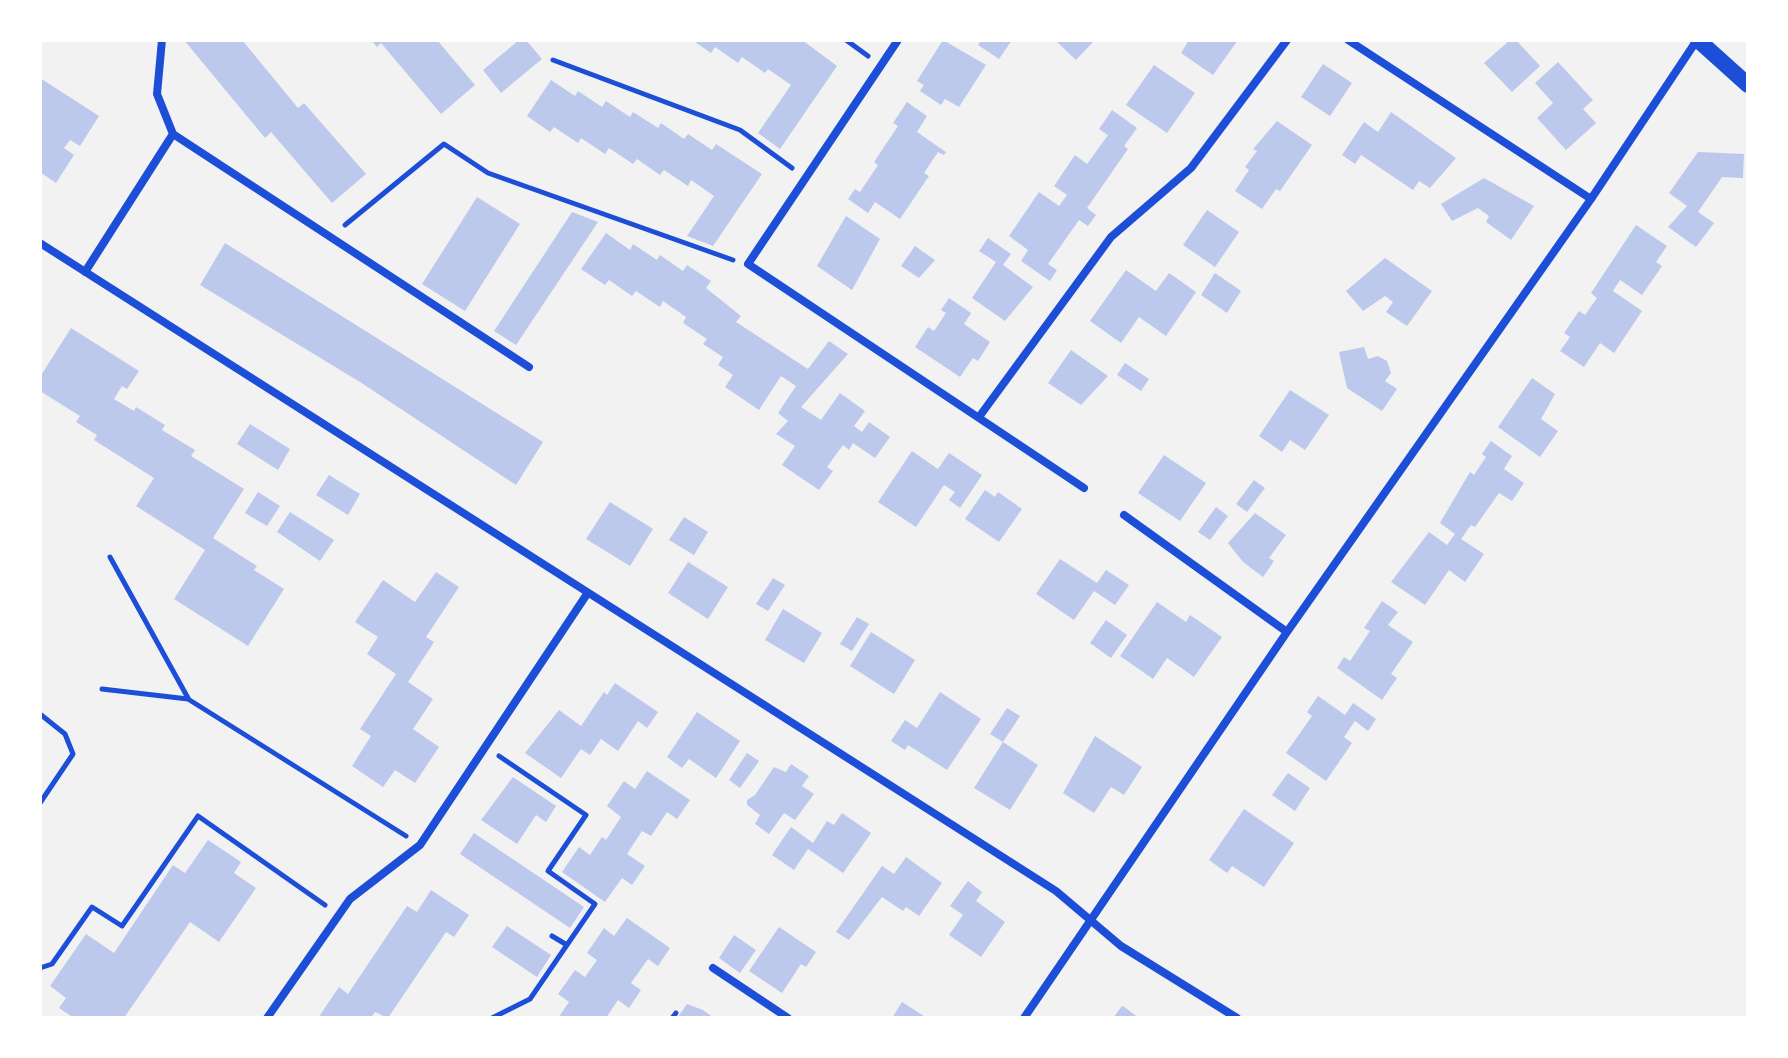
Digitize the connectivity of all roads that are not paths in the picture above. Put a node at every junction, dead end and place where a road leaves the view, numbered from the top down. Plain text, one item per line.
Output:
1 (162, 40) edge
2 (898, 40) edge
3 (1287, 40) edge
4 (1348, 40) edge
5 (1697, 40) edge
6 (1748, 85) edge
7 (173, 134) junction
8 (1591, 199) junction
9 (40, 243) edge
10 (85, 272) junction
11 (529, 367) dead end
12 (979, 417) junction
13 (1084, 488) dead end
14 (1124, 515) dead end
15 (587, 594) junction
16 (1287, 632) junction
17 (1092, 920) junction
18 (713, 968) dead end
19 (267, 1018) edge
20 (788, 1018) edge
21 (1024, 1018) edge
22 (1237, 1018) edge

1 - 7 street
2 - 12 street
3 - 12 street
4 - 8 street
5 - 6 main road
5 - 8 street
7 - 10 street
7 - 11 street
8 - 16 street
9 - 10 street
10 - 15 street
12 - 13 street
14 - 16 street
15 - 17 street
15 - 19 street
16 - 17 street
17 - 21 street
17 - 22 street
18 - 20 street

